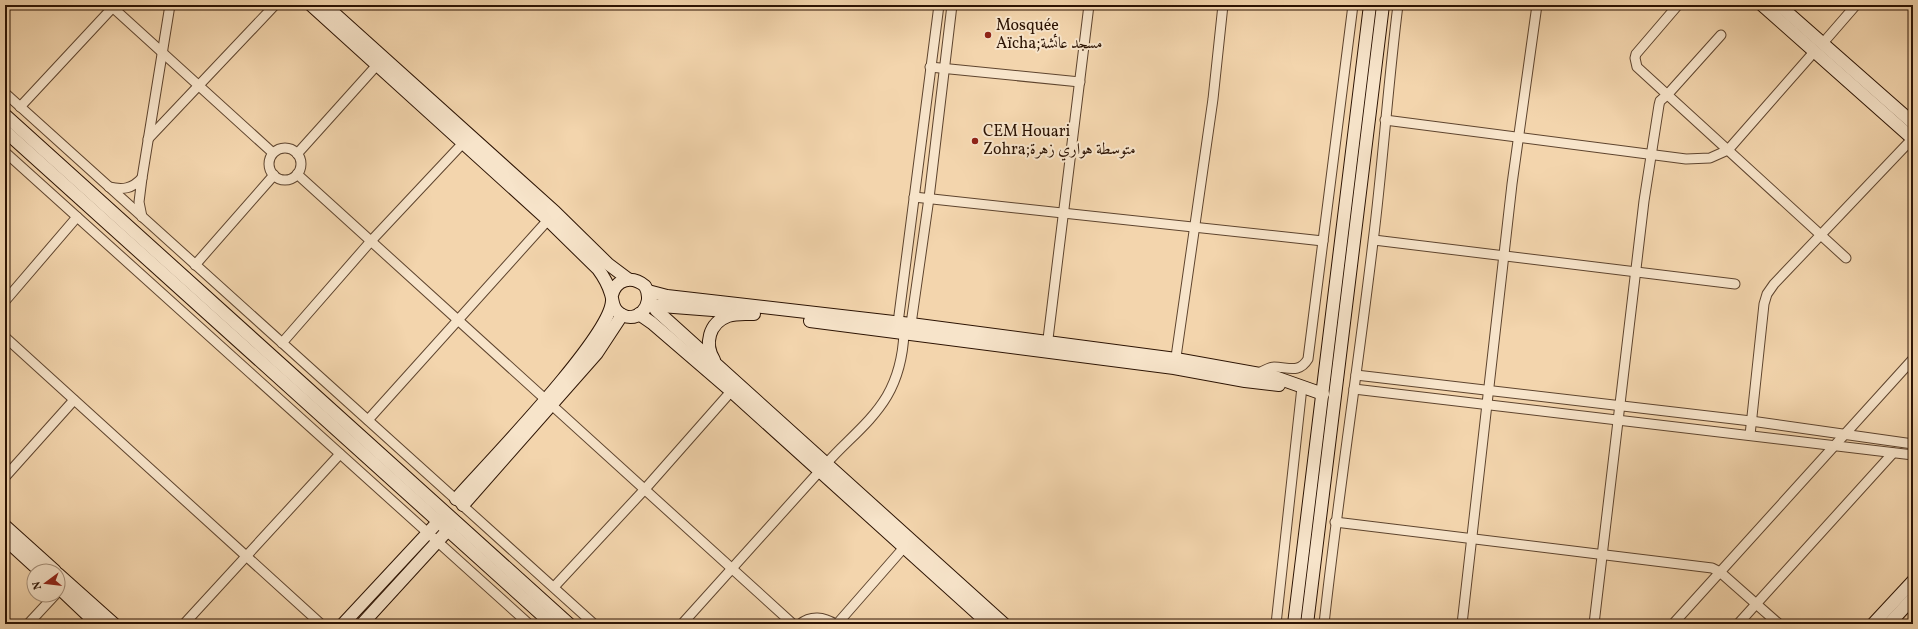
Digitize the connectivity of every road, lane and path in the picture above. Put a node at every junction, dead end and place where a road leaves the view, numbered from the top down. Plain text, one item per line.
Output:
1 (170, 5) edge
2 (275, 5) edge
3 (311, 5) edge
4 (325, 5) edge
5 (939, 5) edge
6 (952, 5) edge
7 (1089, 5) edge
8 (1223, 5) edge
9 (1353, 5) edge
10 (1370, 5) edge
11 (1382, 5) edge
12 (1398, 5) edge
13 (1537, 5) edge
14 (1678, 5) edge
15 (1762, 5) edge
16 (1780, 5) edge
17 (113, 6) edge
18 (1852, 7) edge
19 (1720, 35) dead end
20 (1822, 43) junction
21 (162, 52) junction
22 (1814, 52) junction
23 (377, 65) junction
24 (930, 67) junction
25 (944, 67) junction
26 (1080, 82) junction
27 (199, 85) junction
28 (5, 93) edge
29 (1668, 94) junction
30 (20, 107) junction
31 (5, 115) edge
32 (1385, 120) junction
33 (1913, 123) edge
34 (5, 131) edge
35 (1518, 138) junction
36 (148, 139) junction
37 (1913, 139) edge
38 (463, 144) junction
39 (1728, 150) junction
40 (5, 152) edge
41 (273, 153) junction
42 (297, 154) junction
43 (1650, 154) junction
44 (297, 174) junction
45 (274, 176) junction
46 (142, 178) junction
47 (108, 187) junction
48 (914, 197) junction
49 (928, 198) junction
50 (1063, 213) junction
51 (77, 217) junction
52 (142, 218) junction
53 (548, 220) junction
54 (1194, 227) junction
55 (1822, 234) junction
56 (1374, 240) junction
57 (371, 241) junction
58 (1323, 241) junction
59 (1504, 256) junction
60 (1846, 258) dead end
61 (195, 265) junction
62 (1636, 272) junction
63 (628, 279) junction
64 (1735, 284) dead end
65 (612, 298) junction
66 (649, 300) junction
67 (5, 301) edge
68 (640, 314) junction
69 (754, 314) junction
70 (622, 315) junction
71 (458, 320) junction
72 (904, 327) junction
73 (5, 337) edge
74 (282, 343) junction
75 (1047, 347) junction
76 (1913, 359) edge
77 (1175, 363) junction
78 (717, 364) junction
79 (1259, 374) junction
80 (1356, 375) junction
81 (735, 387) junction
82 (1302, 387) junction
83 (1354, 389) junction
84 (1489, 390) junction
85 (1323, 394) junction
86 (74, 400) junction
87 (550, 402) junction
88 (1487, 403) junction
89 (1620, 404) junction
90 (1618, 419) junction
91 (368, 420) junction
92 (1751, 420) junction
93 (1845, 434) junction
94 (1750, 435) junction
95 (1913, 444) edge
96 (1834, 446) junction
97 (1893, 453) junction
98 (340, 454) junction
99 (1913, 455) edge
100 (823, 467) junction
101 (5, 477) edge
102 (645, 489) junction
103 (460, 502) junction
104 (452, 518) junction
105 (438, 522) junction
106 (1335, 522) junction
107 (5, 526) edge
108 (448, 530) junction
109 (428, 533) junction
110 (1471, 538) junction
111 (5, 539) edge
112 (438, 542) junction
113 (907, 543) junction
114 (1602, 554) junction
115 (247, 557) junction
116 (31, 563) edge
117 (46, 563) edge
118 (731, 568) junction
119 (1720, 572) junction
120 (66, 581) edge
121 (1913, 581) edge
122 (554, 587) junction
123 (66, 598) edge
124 (1913, 598) edge
125 (47, 603) edge
126 (1756, 604) junction
127 (527, 623) edge
128 (997, 623) edge
129 (28, 624) edge
130 (97, 624) edge
131 (114, 624) edge
132 (184, 624) edge
133 (321, 624) edge
134 (343, 624) edge
135 (362, 624) edge
136 (552, 624) edge
137 (569, 624) edge
138 (594, 624) edge
139 (682, 624) edge
140 (793, 624) edge
141 (800, 624) edge
142 (836, 624) edge
143 (1276, 624) edge
144 (1294, 624) edge
145 (1307, 624) edge
146 (1324, 624) edge
147 (1462, 624) edge
148 (1594, 624) edge
149 (1673, 624) edge
150 (1738, 624) edge
151 (1779, 624) edge
152 (1873, 624) edge
153 (1889, 624) edge

1 - 21 street
2 - 27 street
3 - 23 street
4 - 63 street
5 - 24 street
6 - 25 street
7 - 26 street
8 - 54 street
9 - 58 street
10 - 85 street
11 - 145 street
12 - 32 street
13 - 35 street
14 - 29 street
15 - 22 street
16 - 20 street
17 - 21 street
17 - 30 street
18 - 20 street
19 - 29 street
20 - 33 street
21 - 27 street
21 - 36 street
22 - 37 street
22 - 39 street
23 - 38 street
23 - 42 street
24 - 25 street
24 - 48 street
25 - 26 street
25 - 49 street
26 - 50 street
27 - 36 street
27 - 41 street
28 - 30 street
29 - 39 street
29 - 43 street
30 - 47 street
31 - 104 street
32 - 35 street
32 - 56 street
34 - 105 street
35 - 43 street
35 - 59 street
36 - 46 street
37 - 55 street
38 - 53 street
38 - 57 street
39 - 43 street
39 - 55 street
40 - 51 street
41 - 42 street
41 - 45 street
42 - 44 street
43 - 62 street
44 - 45 street
44 - 57 street
45 - 61 street
46 - 47 street
46 - 52 street
47 - 52 street
48 - 49 street
48 - 72 street
49 - 50 street
49 - 72 street
50 - 54 street
50 - 75 street
51 - 67 street
51 - 98 street
52 - 61 street
53 - 65 street
53 - 71 street
54 - 58 street
54 - 77 street
55 - 60 street
55 - 92 street
56 - 59 street
56 - 80 street
57 - 71 street
57 - 74 street
58 - 79 street
59 - 62 street
59 - 84 street
61 - 74 street
62 - 64 street
62 - 89 street
63 - 65 street
63 - 66 street
65 - 70 street
65 - 87 street
66 - 68 street
66 - 69 street
66 - 72 street
66 - 78 street
68 - 70 street
68 - 81 street
69 - 72 street
69 - 78 street
70 - 87 street
71 - 87 street
71 - 91 street
72 - 75 street
72 - 100 street
73 - 86 street
74 - 91 street
75 - 77 street
76 - 93 street
77 - 79 street
77 - 82 street
78 - 81 street
79 - 82 street
80 - 83 street
80 - 84 street
81 - 100 street
81 - 102 street
82 - 85 street
82 - 143 street
83 - 88 street
83 - 106 street
84 - 88 street
84 - 89 street
85 - 144 street
86 - 101 street
86 - 115 street
87 - 102 street
87 - 103 street
88 - 90 street
88 - 110 street
89 - 90 street
89 - 92 street
90 - 94 street
90 - 114 street
91 - 103 street
92 - 93 street
92 - 94 street
93 - 95 street
93 - 96 street
94 - 96 street
96 - 97 street
96 - 119 street
97 - 99 street
97 - 126 street
98 - 109 street
98 - 115 street
100 - 113 street
100 - 118 street
102 - 118 street
102 - 122 street
103 - 122 street
104 - 105 street
104 - 108 street
104 - 137 street
105 - 108 street
105 - 109 street
106 - 110 street
106 - 146 street
107 - 117 street
108 - 112 street
108 - 136 street
109 - 112 street
109 - 134 street
110 - 114 street
110 - 147 street
111 - 116 street
112 - 127 street
112 - 135 street
113 - 128 street
113 - 142 street
114 - 119 street
114 - 148 street
115 - 132 street
115 - 133 street
118 - 139 street
118 - 140 street
119 - 126 street
119 - 149 street
120 - 131 street
121 - 152 street
122 - 138 street
123 - 130 street
124 - 153 street
125 - 129 street
126 - 150 street
126 - 151 street
141 - 142 street

